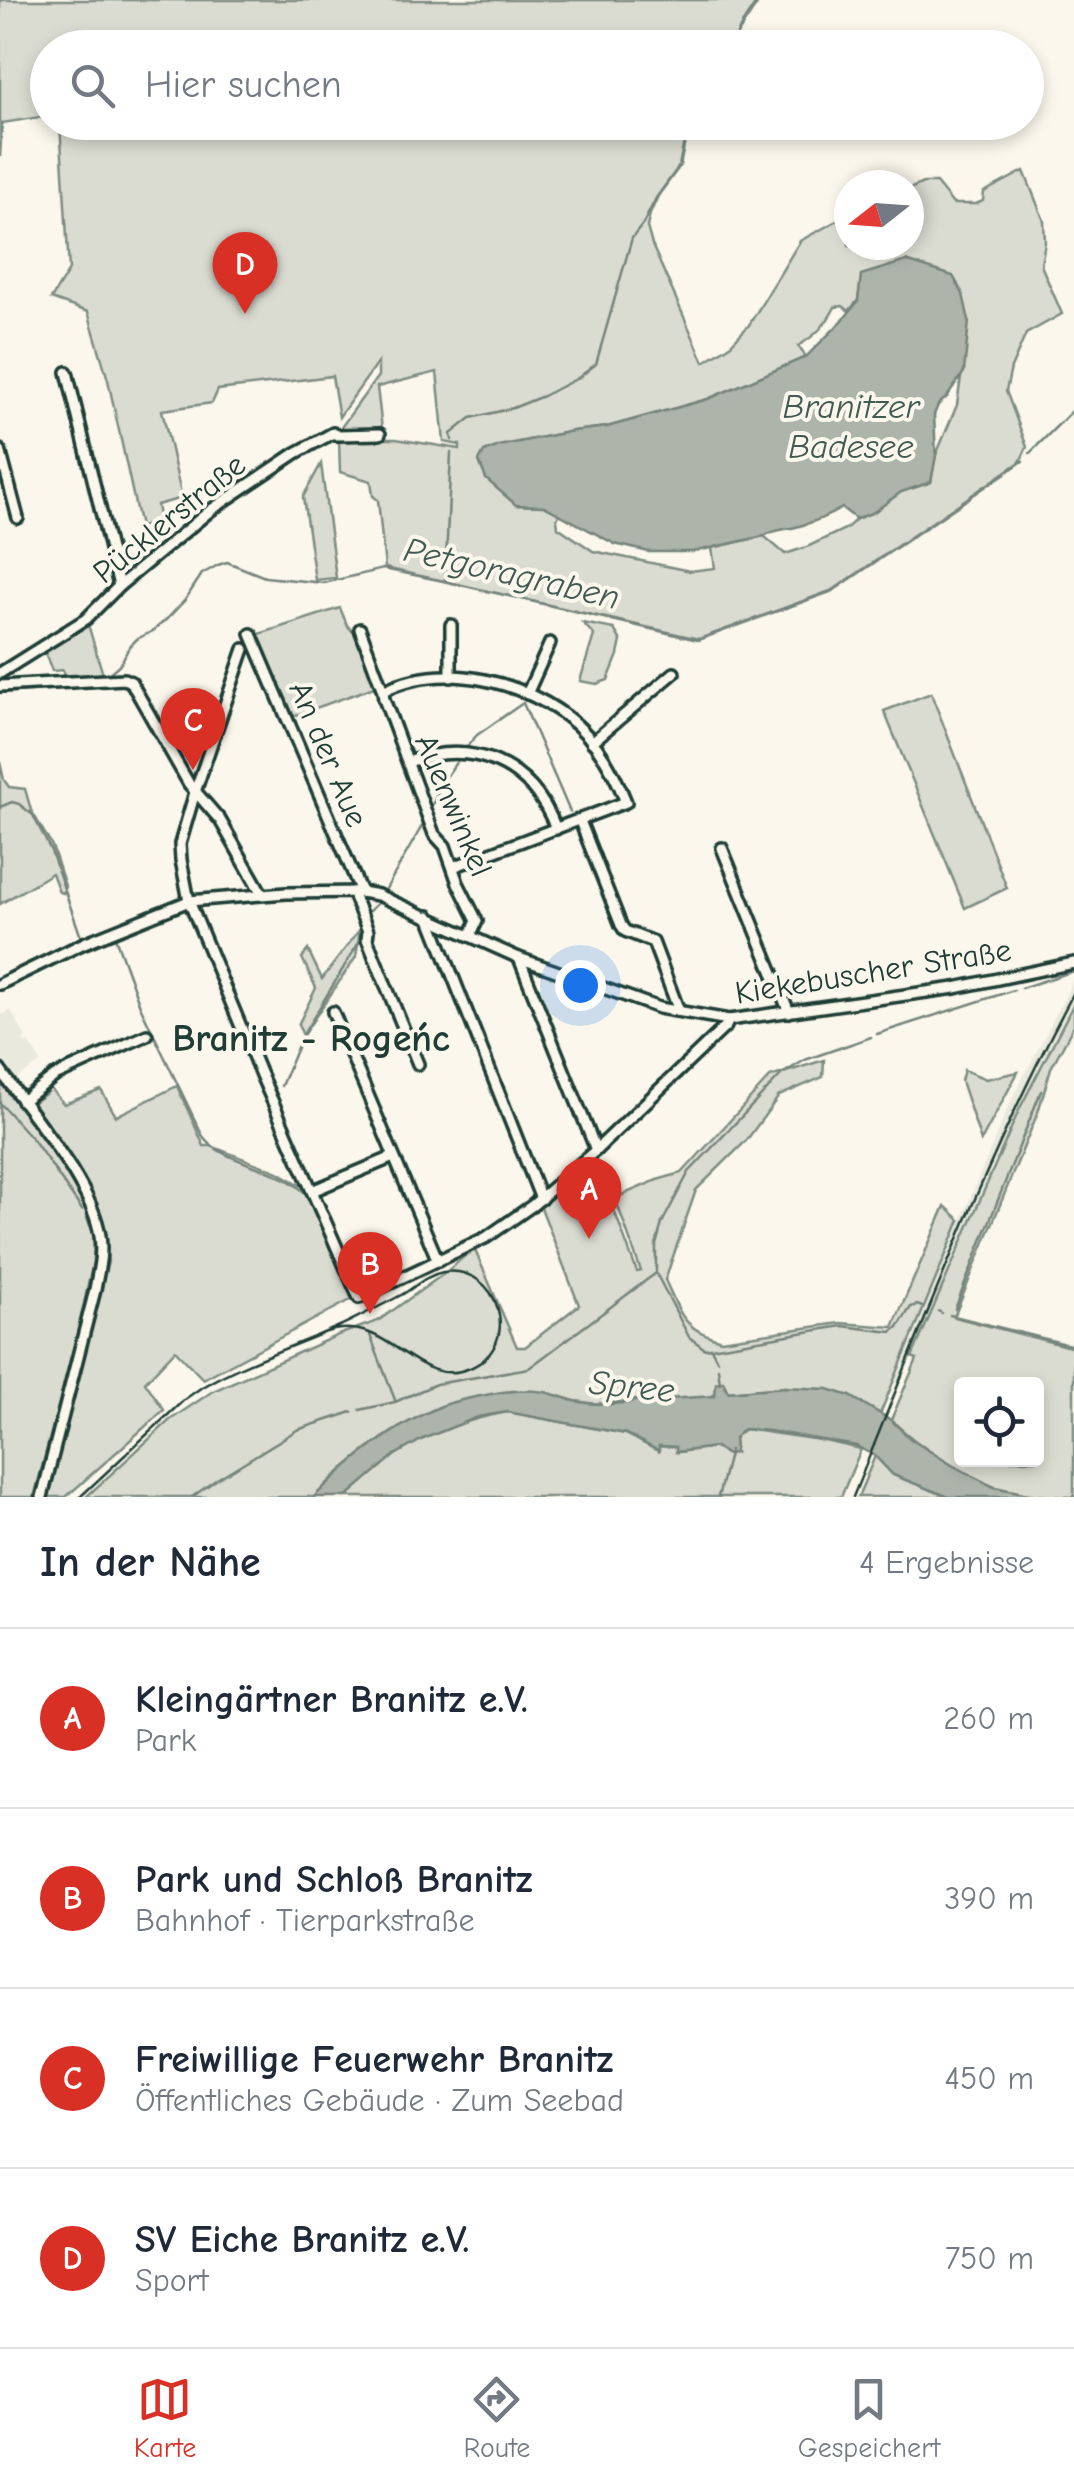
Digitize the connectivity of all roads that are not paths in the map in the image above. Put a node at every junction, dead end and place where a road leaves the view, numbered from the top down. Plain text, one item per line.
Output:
1 (67, 372) dead end
2 (380, 434) dead end
3 (0, 450) edge
4 (18, 518) dead end
5 (120, 586) junction
6 (451, 625) dead end
7 (360, 630) dead end
8 (251, 634) dead end
9 (550, 644) dead end
10 (244, 649) dead end
11 (5, 671) edge
12 (674, 673) dead end
13 (451, 677) junction
14 (0, 686) edge
15 (14, 686) junction
16 (383, 692) junction
17 (527, 694) junction
18 (592, 742) junction
19 (408, 762) junction
20 (195, 792) junction
21 (580, 820) junction
22 (556, 829) junction
23 (722, 848) dead end
24 (452, 867) junction
25 (357, 892) junction
26 (262, 894) junction
27 (190, 901) junction
28 (429, 916) junction
29 (470, 936) junction
30 (519, 958) junction
31 (1074, 963) edge
32 (0, 984) edge
33 (679, 1011) junction
34 (333, 1012) dead end
35 (789, 1012) junction
36 (730, 1020) junction
37 (148, 1036) dead end
38 (418, 1064) dead end
39 (0, 1070) edge
40 (22, 1101) junction
41 (596, 1150) junction
42 (393, 1157) junction
43 (312, 1191) junction
44 (541, 1199) junction
45 (438, 1260) junction
46 (42, 1497) edge

1 - 5 street
2 - 5 street, Pücklerstraße
3 - 4 street
5 - 11 street, Pücklerstraße
6 - 13 street
7 - 16 street, Auenwinkel
8 - 25 street, An der Aue
9 - 17 street
10 - 20 street
11 - 15 street
12 - 18 street
13 - 16 street
13 - 17 street
14 - 15 street
15 - 20 street
16 - 19 street, Auenwinkel
17 - 18 street
18 - 21 street
19 - 22 street
19 - 24 street, Auenwinkel
20 - 26 street
20 - 27 street
21 - 22 street
21 - 33 street
22 - 24 street
23 - 35 street
24 - 29 street, Auenwinkel
25 - 26 street, Kiekebuscher Straße
25 - 28 street, Kiekebuscher Straße
25 - 38 street, An der Aue
26 - 27 street, Kiekebuscher Straße
27 - 32 street, Kiekebuscher Straße
27 - 43 street
28 - 29 street, Kiekebuscher Straße
28 - 44 street
29 - 30 street, Kiekebuscher Straße
30 - 33 street, Kiekebuscher Straße
30 - 41 street
31 - 35 street, Kiekebuscher Straße
33 - 36 street, Kiekebuscher Straße
34 - 42 street
35 - 36 street, Kiekebuscher Straße
36 - 41 street
37 - 40 street
39 - 40 street
40 - 46 street
41 - 44 street
42 - 43 street
42 - 45 street
43 - 45 street
44 - 45 street

